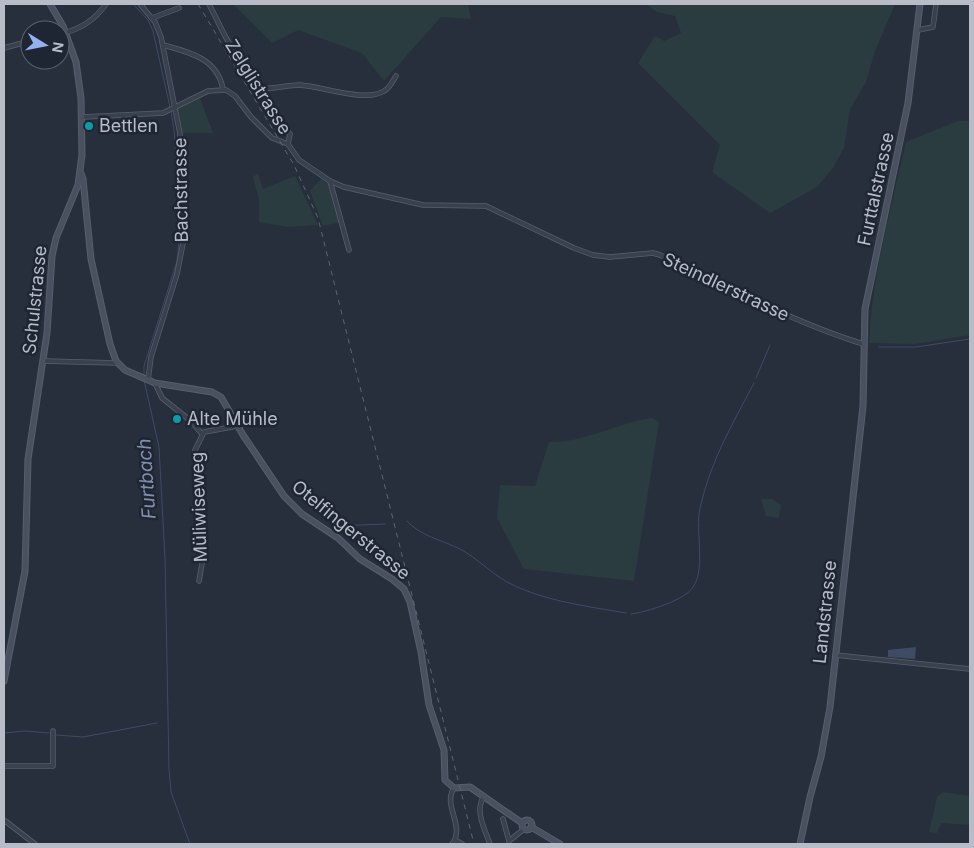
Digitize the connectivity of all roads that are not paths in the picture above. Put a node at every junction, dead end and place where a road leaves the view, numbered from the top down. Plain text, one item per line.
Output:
1 (50, 4) edge
2 (106, 4) edge
3 (140, 4) edge
4 (209, 4) edge
5 (920, 4) edge
6 (936, 4) edge
7 (179, 8) dead end
8 (152, 18) junction
9 (59, 20) edge
10 (70, 30) edge
11 (918, 30) junction
12 (20, 43) edge
13 (70, 45) edge
14 (163, 45) junction
15 (4, 48) edge
16 (396, 76) dead end
17 (257, 88) junction
18 (223, 89) junction
19 (266, 89) junction
20 (262, 97) junction
21 (174, 109) junction
22 (83, 117) junction
23 (288, 144) junction
24 (81, 173) junction
25 (330, 181) junction
26 (350, 250) dead end
27 (863, 344) junction
28 (43, 361) junction
29 (117, 363) junction
30 (146, 379) junction
31 (864, 381) joint
32 (155, 383) junction
33 (237, 426) junction
34 (202, 434) junction
35 (200, 581) dead end
36 (835, 655) junction
37 (6, 663) edge
38 (970, 669) edge
39 (4, 681) edge
40 (53, 731) dead end
41 (4, 766) edge
42 (454, 788) junction
43 (484, 796) junction
44 (504, 819) dead end
45 (4, 820) edge
46 (522, 823) junction
47 (531, 828) junction
48 (524, 829) junction
49 (455, 840) junction
50 (36, 844) edge
51 (452, 844) edge
52 (462, 844) edge
53 (490, 844) edge
54 (560, 844) edge
55 (800, 844) edge

1 - 9 street, Schulstrasse
2 - 10 street
3 - 8 street, Bachstrasse
4 - 17 street, Zelglistrasse
5 - 11 street, Furttalstrasse
6 - 11 street
7 - 8 street
8 - 14 street, Bachstrasse
11 - 27 street, Furttalstrasse
12 - 15 street
13 - 22 street, Schulstrasse
14 - 18 street
14 - 21 street, Bachstrasse
16 - 19 street
17 - 19 street
17 - 20 street, Zelglistrasse
18 - 21 street
18 - 23 street
19 - 20 street
20 - 23 street, Zelglistrasse
21 - 22 street
21 - 30 street, Bachstrasse
22 - 24 street, Schulstrasse
23 - 25 street, Steindlerstrasse
24 - 28 street, Schulstrasse
24 - 29 street
25 - 26 street
25 - 27 street, Steindlerstrasse
27 - 31 street, Furttalstrasse
28 - 29 street
28 - 37 street, Schulstrasse
29 - 30 street, Otelfingerstrasse
30 - 32 street, Otelfingerstrasse
31 - 36 street, Landstrasse
32 - 33 street, Otelfingerstrasse
32 - 34 street, Müliwiseweg
33 - 34 street, Müliwiseweg
33 - 42 street, Otelfingerstrasse
34 - 35 street, Müliwiseweg
36 - 38 street
36 - 55 street, Landstrasse
37 - 39 street, Schulstrasse
40 - 41 street
42 - 43 street
42 - 49 street
43 - 46 street
43 - 53 street
44 - 48 street
45 - 50 street
46 - 47 street
46 - 48 street
47 - 48 street
47 - 54 street
49 - 51 street
49 - 52 street

